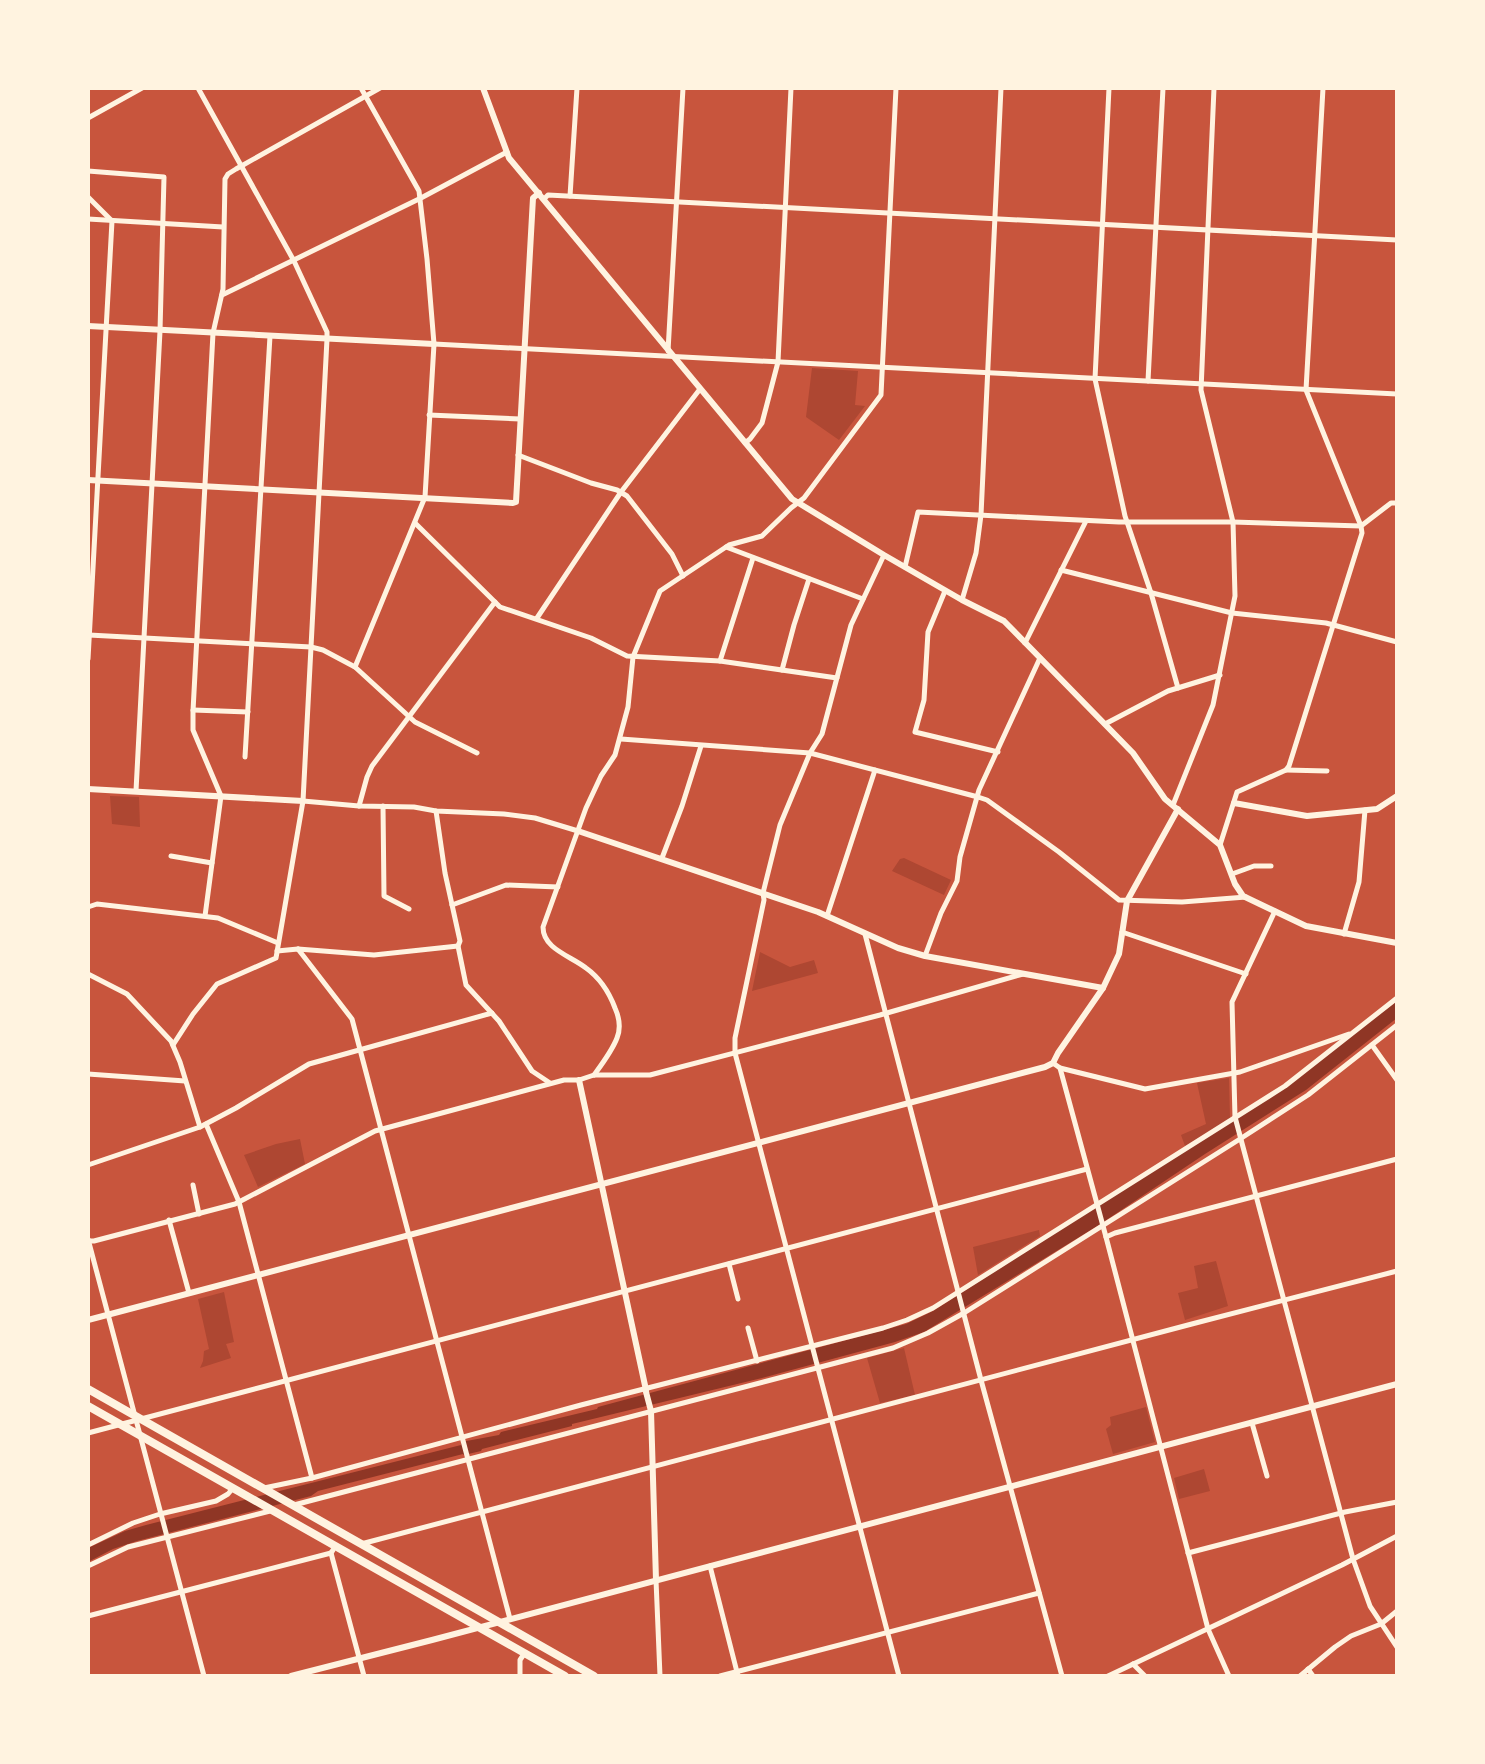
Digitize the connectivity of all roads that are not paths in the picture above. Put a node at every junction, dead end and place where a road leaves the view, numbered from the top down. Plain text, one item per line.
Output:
1 (142, 88) edge
2 (198, 88) edge
3 (361, 88) edge
4 (380, 88) edge
5 (483, 88) edge
6 (577, 88) edge
7 (683, 88) edge
8 (791, 88) edge
9 (896, 88) edge
10 (1001, 88) edge
11 (1109, 88) edge
12 (1163, 88) edge
13 (1214, 88) edge
14 (1323, 88) edge
15 (366, 96) junction
16 (88, 118) edge
17 (507, 152) junction
18 (240, 166) junction
19 (88, 171) edge
20 (542, 196) junction
21 (570, 196) junction
22 (88, 197) edge
23 (421, 198) junction
24 (678, 202) junction
25 (785, 208) junction
26 (891, 214) junction
27 (88, 219) edge
28 (996, 219) junction
29 (112, 221) junction
30 (164, 224) junction
31 (1101, 224) junction
32 (223, 227) junction
33 (1156, 227) junction
34 (1208, 230) junction
35 (1314, 236) junction
36 (1397, 240) edge
37 (294, 261) junction
38 (221, 295) junction
39 (88, 326) edge
40 (106, 328) junction
41 (160, 331) junction
42 (213, 333) junction
43 (270, 336) junction
44 (327, 339) junction
45 (434, 344) junction
46 (524, 348) junction
47 (671, 354) junction
48 (778, 362) junction
49 (884, 368) junction
50 (989, 372) junction
51 (1095, 379) junction
52 (1148, 381) junction
53 (1201, 384) junction
54 (700, 389) junction
55 (1306, 390) junction
56 (1397, 394) edge
57 (429, 415) junction
58 (520, 419) junction
59 (745, 443) junction
60 (518, 455) junction
61 (88, 480) edge
62 (98, 480) junction
63 (152, 484) junction
64 (205, 486) junction
65 (262, 489) junction
66 (319, 492) junction
67 (621, 492) junction
68 (425, 497) junction
69 (797, 503) junction
70 (1397, 503) edge
71 (981, 515) junction
72 (1086, 521) junction
73 (1127, 522) junction
74 (1233, 522) junction
75 (415, 523) junction
76 (1361, 526) junction
77 (726, 547) junction
78 (884, 555) junction
79 (753, 558) junction
80 (905, 567) junction
81 (1061, 570) junction
82 (683, 576) junction
83 (809, 579) junction
84 (945, 591) junction
85 (1151, 593) junction
86 (863, 599) junction
87 (962, 600) junction
88 (495, 602) junction
89 (1232, 613) junction
90 (537, 618) junction
91 (1333, 625) junction
92 (89, 635) edge
93 (143, 638) junction
94 (197, 641) junction
95 (1397, 642) edge
96 (1025, 643) junction
97 (253, 644) junction
98 (311, 647) junction
99 (633, 657) junction
100 (1040, 658) junction
101 (88, 659) edge
102 (720, 661) junction
103 (355, 667) junction
104 (782, 670) junction
105 (1220, 675) junction
106 (837, 678) junction
107 (1178, 688) junction
108 (193, 710) junction
109 (248, 712) junction
110 (410, 716) junction
111 (1105, 724) junction
112 (621, 739) junction
113 (701, 746) junction
114 (998, 752) junction
115 (477, 753) dead end
116 (810, 753) junction
117 (245, 757) dead end
118 (875, 770) junction
119 (1286, 770) junction
120 (1327, 771) dead end
121 (88, 789) edge
122 (136, 791) junction
123 (221, 796) junction
124 (1397, 796) edge
125 (978, 797) junction
126 (303, 801) junction
127 (1234, 803) junction
128 (359, 806) junction
129 (383, 806) junction
130 (1175, 807) junction
131 (1365, 810) junction
132 (436, 811) junction
133 (578, 831) junction
134 (1220, 845) junction
135 (171, 856) dead end
136 (662, 858) junction
137 (212, 863) junction
138 (1271, 866) dead end
139 (1232, 874) junction
140 (558, 887) junction
141 (763, 893) junction
142 (1246, 897) junction
143 (1127, 901) junction
144 (452, 905) junction
145 (88, 907) edge
146 (409, 909) dead end
147 (1275, 911) junction
148 (205, 916) junction
149 (827, 916) junction
150 (1122, 932) junction
151 (865, 934) junction
152 (1344, 934) junction
153 (278, 943) junction
154 (1397, 943) edge
155 (458, 946) junction
156 (298, 949) junction
157 (277, 951) junction
158 (925, 956) junction
159 (88, 974) edge
160 (1024, 974) junction
161 (1246, 974) junction
162 (1103, 988) junction
163 (1397, 998) edge
164 (492, 1013) junction
165 (886, 1013) junction
166 (1397, 1025) edge
167 (1354, 1032) junction
168 (173, 1045) junction
169 (1372, 1045) junction
170 (360, 1051) junction
171 (735, 1053) junction
172 (1053, 1063) junction
173 (1060, 1068) junction
174 (88, 1074) edge
175 (1234, 1074) junction
176 (594, 1075) junction
177 (579, 1080) junction
178 (1397, 1080) edge
179 (185, 1081) junction
180 (551, 1084) junction
181 (910, 1103) junction
182 (1235, 1118) junction
183 (203, 1125) junction
184 (381, 1129) junction
185 (1240, 1138) junction
186 (759, 1143) junction
187 (1397, 1159) edge
188 (88, 1165) edge
189 (1087, 1169) junction
190 (602, 1184) junction
191 (193, 1185) dead end
192 (1257, 1197) junction
193 (239, 1202) junction
194 (1097, 1205) junction
195 (938, 1210) junction
196 (199, 1214) junction
197 (169, 1220) junction
198 (1102, 1224) junction
199 (409, 1235) junction
200 (1106, 1237) junction
201 (88, 1240) edge
202 (786, 1249) junction
203 (729, 1264) junction
204 (1397, 1271) edge
205 (259, 1274) junction
206 (625, 1291) junction
207 (189, 1293) junction
208 (958, 1293) junction
209 (738, 1299) dead end
210 (1283, 1300) junction
211 (964, 1312) junction
212 (108, 1315) junction
213 (88, 1320) edge
214 (748, 1328) dead end
215 (1133, 1339) junction
216 (437, 1342) junction
217 (812, 1347) junction
218 (757, 1361) junction
219 (818, 1365) junction
220 (981, 1380) junction
221 (287, 1381) junction
222 (1397, 1384) edge
223 (88, 1389) edge
224 (646, 1391) junction
225 (88, 1406) edge
226 (1312, 1406) junction
227 (650, 1409) junction
228 (137, 1418) junction
229 (831, 1420) junction
230 (1252, 1423) junction
231 (119, 1424) junction
232 (88, 1433) edge
233 (140, 1436) junction
234 (463, 1439) junction
235 (1161, 1446) junction
236 (468, 1458) junction
237 (653, 1467) junction
238 (1267, 1476) dead end
239 (312, 1478) junction
240 (1010, 1487) junction
241 (233, 1488) junction
242 (266, 1490) junction
243 (1397, 1502) edge
244 (290, 1504) junction
245 (270, 1509) junction
246 (482, 1512) junction
247 (1340, 1513) junction
248 (162, 1517) junction
249 (859, 1522) junction
250 (167, 1536) junction
251 (1397, 1537) edge
252 (360, 1544) junction
253 (88, 1545) edge
254 (333, 1550) junction
255 (1188, 1553) junction
256 (1353, 1559) junction
257 (709, 1565) junction
258 (88, 1566) edge
259 (656, 1580) junction
260 (181, 1591) junction
261 (1039, 1593) junction
262 (1397, 1611) edge
263 (88, 1616) edge
264 (510, 1619) junction
265 (498, 1622) junction
266 (1381, 1624) junction
267 (479, 1627) junction
268 (1208, 1629) junction
269 (888, 1632) junction
270 (1397, 1647) edge
271 (524, 1653) junction
272 (359, 1658) junction
273 (1133, 1664) junction
274 (1308, 1669) junction
275 (738, 1674) edge
276 (204, 1676) edge
277 (291, 1676) edge
278 (364, 1676) edge
279 (520, 1676) edge
280 (565, 1676) edge
281 (594, 1676) edge
282 (660, 1676) edge
283 (720, 1676) edge
284 (899, 1676) edge
285 (1062, 1676) edge
286 (1108, 1676) edge
287 (1145, 1676) edge
288 (1229, 1676) edge
289 (1300, 1676) edge
290 (1313, 1676) edge

1 - 16 street
2 - 18 street
3 - 15 street
4 - 15 street
5 - 17 street
6 - 21 street
7 - 24 street
8 - 25 street
9 - 26 street
10 - 28 street
11 - 31 street
12 - 33 street
13 - 34 street
14 - 35 street
15 - 18 street
15 - 23 street
17 - 20 street
17 - 23 street
18 - 32 street
18 - 37 street
19 - 30 street
20 - 21 street
20 - 46 street
20 - 47 street
21 - 24 street
22 - 29 street
23 - 37 street
23 - 45 street
24 - 25 street
24 - 47 street
25 - 26 street
25 - 48 street
26 - 28 street
26 - 49 street
27 - 29 street
28 - 31 street
28 - 50 street
29 - 30 street
29 - 40 street
30 - 32 street
30 - 41 street
31 - 33 street
31 - 51 street
32 - 38 street
33 - 34 street
33 - 52 street
34 - 35 street
34 - 53 street
35 - 36 street
35 - 55 street
37 - 38 street
37 - 44 street
38 - 42 street
39 - 40 street
40 - 41 street
40 - 62 street
41 - 42 street
41 - 63 street
42 - 43 street
42 - 64 street
43 - 44 street
43 - 65 street
44 - 45 street
44 - 66 street
45 - 46 street
45 - 57 street
46 - 47 street
46 - 58 street
47 - 48 street
47 - 54 street
48 - 49 street
48 - 59 street
49 - 50 street
49 - 69 street
50 - 51 street
50 - 71 street
51 - 52 street
51 - 73 street
52 - 53 street
53 - 55 street
53 - 74 street
54 - 59 street
54 - 67 street
55 - 56 street
55 - 76 street
57 - 58 street
57 - 68 street
58 - 60 street
59 - 69 street
60 - 67 street
60 - 68 street
61 - 62 street
62 - 63 street
62 - 92 street
63 - 64 street
63 - 93 street
64 - 65 street
64 - 94 street
65 - 66 street
65 - 97 street
66 - 68 street
66 - 98 street
67 - 82 street
67 - 90 street
68 - 75 street
69 - 77 street
69 - 78 street
70 - 76 street
71 - 72 street
71 - 80 street
71 - 87 street
72 - 73 street
72 - 81 street
73 - 74 street
73 - 85 street
74 - 76 street
74 - 89 street
75 - 88 street
75 - 103 street
76 - 91 street
77 - 79 street
77 - 82 street
78 - 80 street
78 - 86 street
79 - 83 street
79 - 102 street
80 - 84 street
81 - 85 street
81 - 96 street
82 - 99 street
83 - 86 street
83 - 104 street
84 - 87 street
84 - 114 street
85 - 89 street
85 - 107 street
86 - 106 street
87 - 96 street
88 - 90 street
88 - 110 street
89 - 91 street
89 - 105 street
90 - 99 street
91 - 95 street
91 - 119 street
92 - 93 street
92 - 101 street
93 - 94 street
93 - 122 street
94 - 97 street
94 - 108 street
96 - 100 street
97 - 98 street
97 - 109 street
98 - 103 street
98 - 126 street
99 - 102 street
99 - 112 street
100 - 111 street
100 - 114 street
102 - 104 street
103 - 110 street
104 - 106 street
105 - 107 street
105 - 130 street
106 - 116 street
107 - 111 street
108 - 109 street
108 - 123 street
109 - 117 street
110 - 115 street
110 - 128 street
111 - 130 street
112 - 113 street
112 - 133 street
113 - 116 street
113 - 136 street
114 - 125 street
116 - 118 street
116 - 141 street
118 - 125 street
118 - 149 street
119 - 120 street
119 - 127 street
121 - 122 street
122 - 123 street
123 - 126 street
123 - 137 street
124 - 131 street
125 - 143 street
125 - 158 street
126 - 128 street
126 - 153 street
127 - 131 street
127 - 134 street
128 - 129 street
129 - 132 street
129 - 146 street
130 - 134 street
130 - 143 street
131 - 152 street
132 - 133 street
132 - 144 street
133 - 136 street
133 - 140 street
134 - 139 street
135 - 137 street
136 - 141 street
137 - 148 street
138 - 139 street
139 - 142 street
140 - 144 street
140 - 176 street
141 - 149 street
141 - 171 street
142 - 143 street
142 - 147 street
143 - 150 street
144 - 155 street
145 - 148 street
147 - 152 street
147 - 161 street
148 - 153 street
149 - 151 street
150 - 161 street
150 - 162 street
151 - 158 street
151 - 165 street
152 - 154 street
153 - 157 street
155 - 156 street
155 - 164 street
156 - 157 street
156 - 170 street
157 - 168 street
158 - 160 street
159 - 168 street
160 - 162 street
160 - 165 street
161 - 175 street
162 - 172 street
163 - 167 street
164 - 170 street
164 - 180 street
165 - 171 street
165 - 181 street
166 - 169 street
167 - 175 street
167 - 182 street
168 - 179 street
169 - 178 street
169 - 185 street
170 - 183 street
170 - 184 street
171 - 176 street
171 - 186 street
172 - 173 street
172 - 181 street
173 - 175 street
173 - 189 street
174 - 179 street
175 - 182 street
176 - 177 street
177 - 180 street
177 - 190 street
179 - 183 street
180 - 184 street
181 - 186 street
181 - 195 street
182 - 185 street
182 - 194 street
183 - 188 street
183 - 193 street
184 - 193 street
184 - 199 street
185 - 192 street
185 - 198 street
186 - 190 street
186 - 202 street
187 - 192 street
189 - 194 street
189 - 195 street
190 - 199 street
190 - 206 street
191 - 196 street
192 - 200 street
192 - 210 street
193 - 196 street
193 - 205 street
194 - 198 street
194 - 208 street
195 - 202 street
195 - 208 street
196 - 197 street
197 - 201 street
197 - 207 street
198 - 200 street
198 - 211 street
199 - 205 street
199 - 216 street
200 - 215 street
201 - 212 street
202 - 203 street
202 - 217 street
203 - 206 street
203 - 209 street
204 - 210 street
205 - 207 street
205 - 221 street
206 - 216 street
206 - 224 street
207 - 212 street
208 - 211 street
208 - 217 street
210 - 215 street
210 - 226 street
211 - 219 street
211 - 220 street
212 - 213 street
212 - 228 street
214 - 218 street
215 - 220 street
215 - 235 street
216 - 221 street
216 - 234 street
217 - 218 street
217 - 219 street
218 - 224 street
219 - 227 street
219 - 229 street
220 - 229 street
220 - 240 street
221 - 228 street
221 - 239 street
222 - 226 street
223 - 228 highway
224 - 227 street
224 - 234 street
225 - 231 highway
226 - 230 street
226 - 247 street
227 - 236 street
227 - 237 street
228 - 231 street
228 - 233 street
228 - 242 highway
229 - 237 street
229 - 249 street
230 - 235 street
230 - 238 street
231 - 232 street
231 - 233 highway
233 - 241 highway
233 - 248 street
234 - 236 street
234 - 239 street
235 - 240 street
235 - 255 street
236 - 244 street
236 - 246 street
237 - 246 street
237 - 259 street
239 - 242 street
240 - 249 street
240 - 261 street
241 - 245 highway
241 - 248 street
242 - 244 highway
243 - 247 street
244 - 252 highway
245 - 250 street
245 - 254 highway
246 - 252 street
246 - 264 street
247 - 255 street
247 - 256 street
248 - 250 street
248 - 253 street
249 - 257 street
249 - 269 street
250 - 258 street
250 - 260 street
251 - 256 street
252 - 265 highway
254 - 260 street
254 - 267 highway
254 - 272 street
255 - 268 street
256 - 266 street
256 - 268 street
257 - 259 street
257 - 275 street
259 - 264 street
259 - 282 street
260 - 263 street
260 - 276 street
261 - 269 street
261 - 285 street
262 - 266 street
264 - 265 street
265 - 267 street
265 - 281 highway
266 - 270 street
266 - 274 street
267 - 271 highway
267 - 272 street
268 - 273 street
268 - 288 street
269 - 275 street
269 - 284 street
271 - 279 street
271 - 280 highway
272 - 277 street
272 - 278 street
273 - 286 street
273 - 287 street
274 - 289 street
274 - 290 street
275 - 283 street

